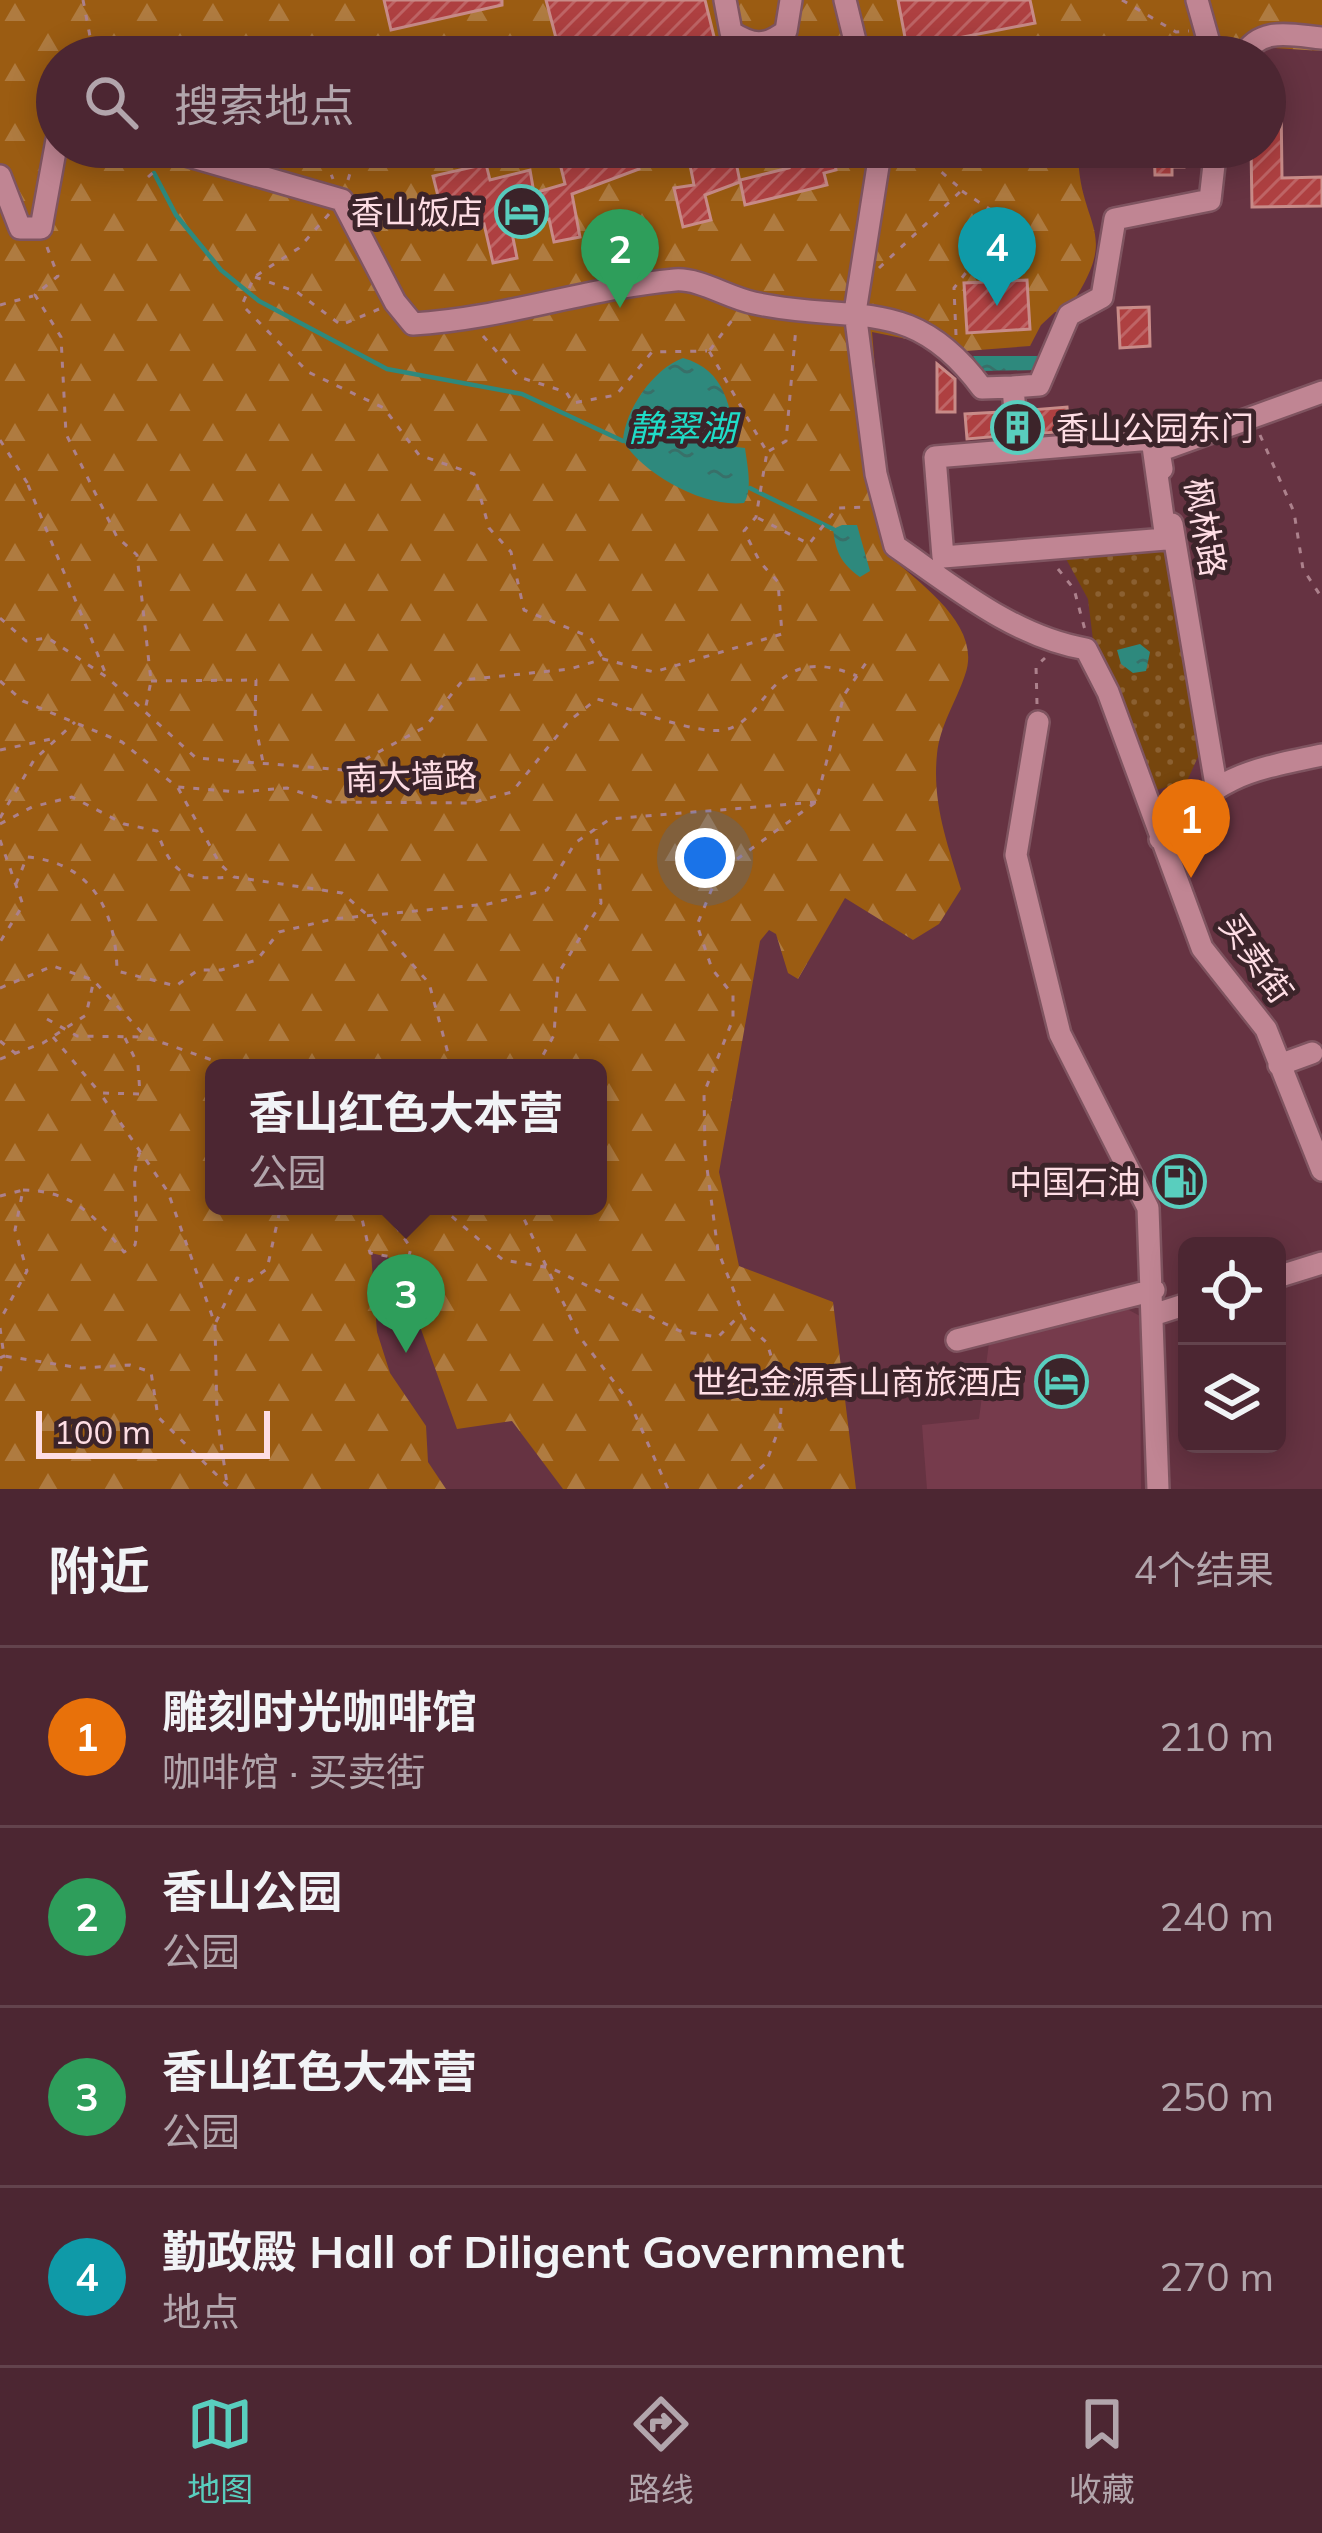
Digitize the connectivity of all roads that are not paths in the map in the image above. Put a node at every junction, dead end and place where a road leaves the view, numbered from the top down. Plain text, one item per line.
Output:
1 (725, 0) edge
2 (792, 0) edge
3 (845, 0) edge
4 (1197, 0) edge
5 (738, 36) edge
6 (780, 36) edge
7 (854, 36) edge
8 (1208, 36) edge
9 (1266, 36) edge
10 (1322, 38) edge
11 (52, 168) edge
12 (231, 168) edge
13 (878, 168) edge
14 (1214, 168) edge
15 (0, 176) edge
16 (855, 311) junction
17 (1012, 386) junction
18 (1322, 392) edge
19 (1018, 450) junction
20 (1037, 722) road end
21 (1322, 755) edge
22 (1216, 785) junction
23 (1160, 839) junction
24 (1312, 1053) dead end
25 (1279, 1065) junction
26 (1322, 1170) edge
27 (1322, 1263) edge
28 (1286, 1274) edge
29 (1154, 1290) junction
30 (1178, 1307) edge
31 (1156, 1314) junction
32 (957, 1340) dead end
33 (1158, 1489) edge

1 - 5 street
2 - 6 street
3 - 7 street
4 - 8 street
9 - 10 street
11 - 15 street
12 - 16 street
13 - 16 street
14 - 17 street
16 - 17 street
16 - 23 street, 买卖街
17 - 19 street
18 - 22 street, 枫林路
19 - 19 street
20 - 29 street
21 - 22 street
22 - 23 street
23 - 25 street, 买卖街
24 - 25 street
25 - 26 street, 买卖街
27 - 28 street
29 - 31 street
29 - 32 street
30 - 31 street
31 - 33 street

